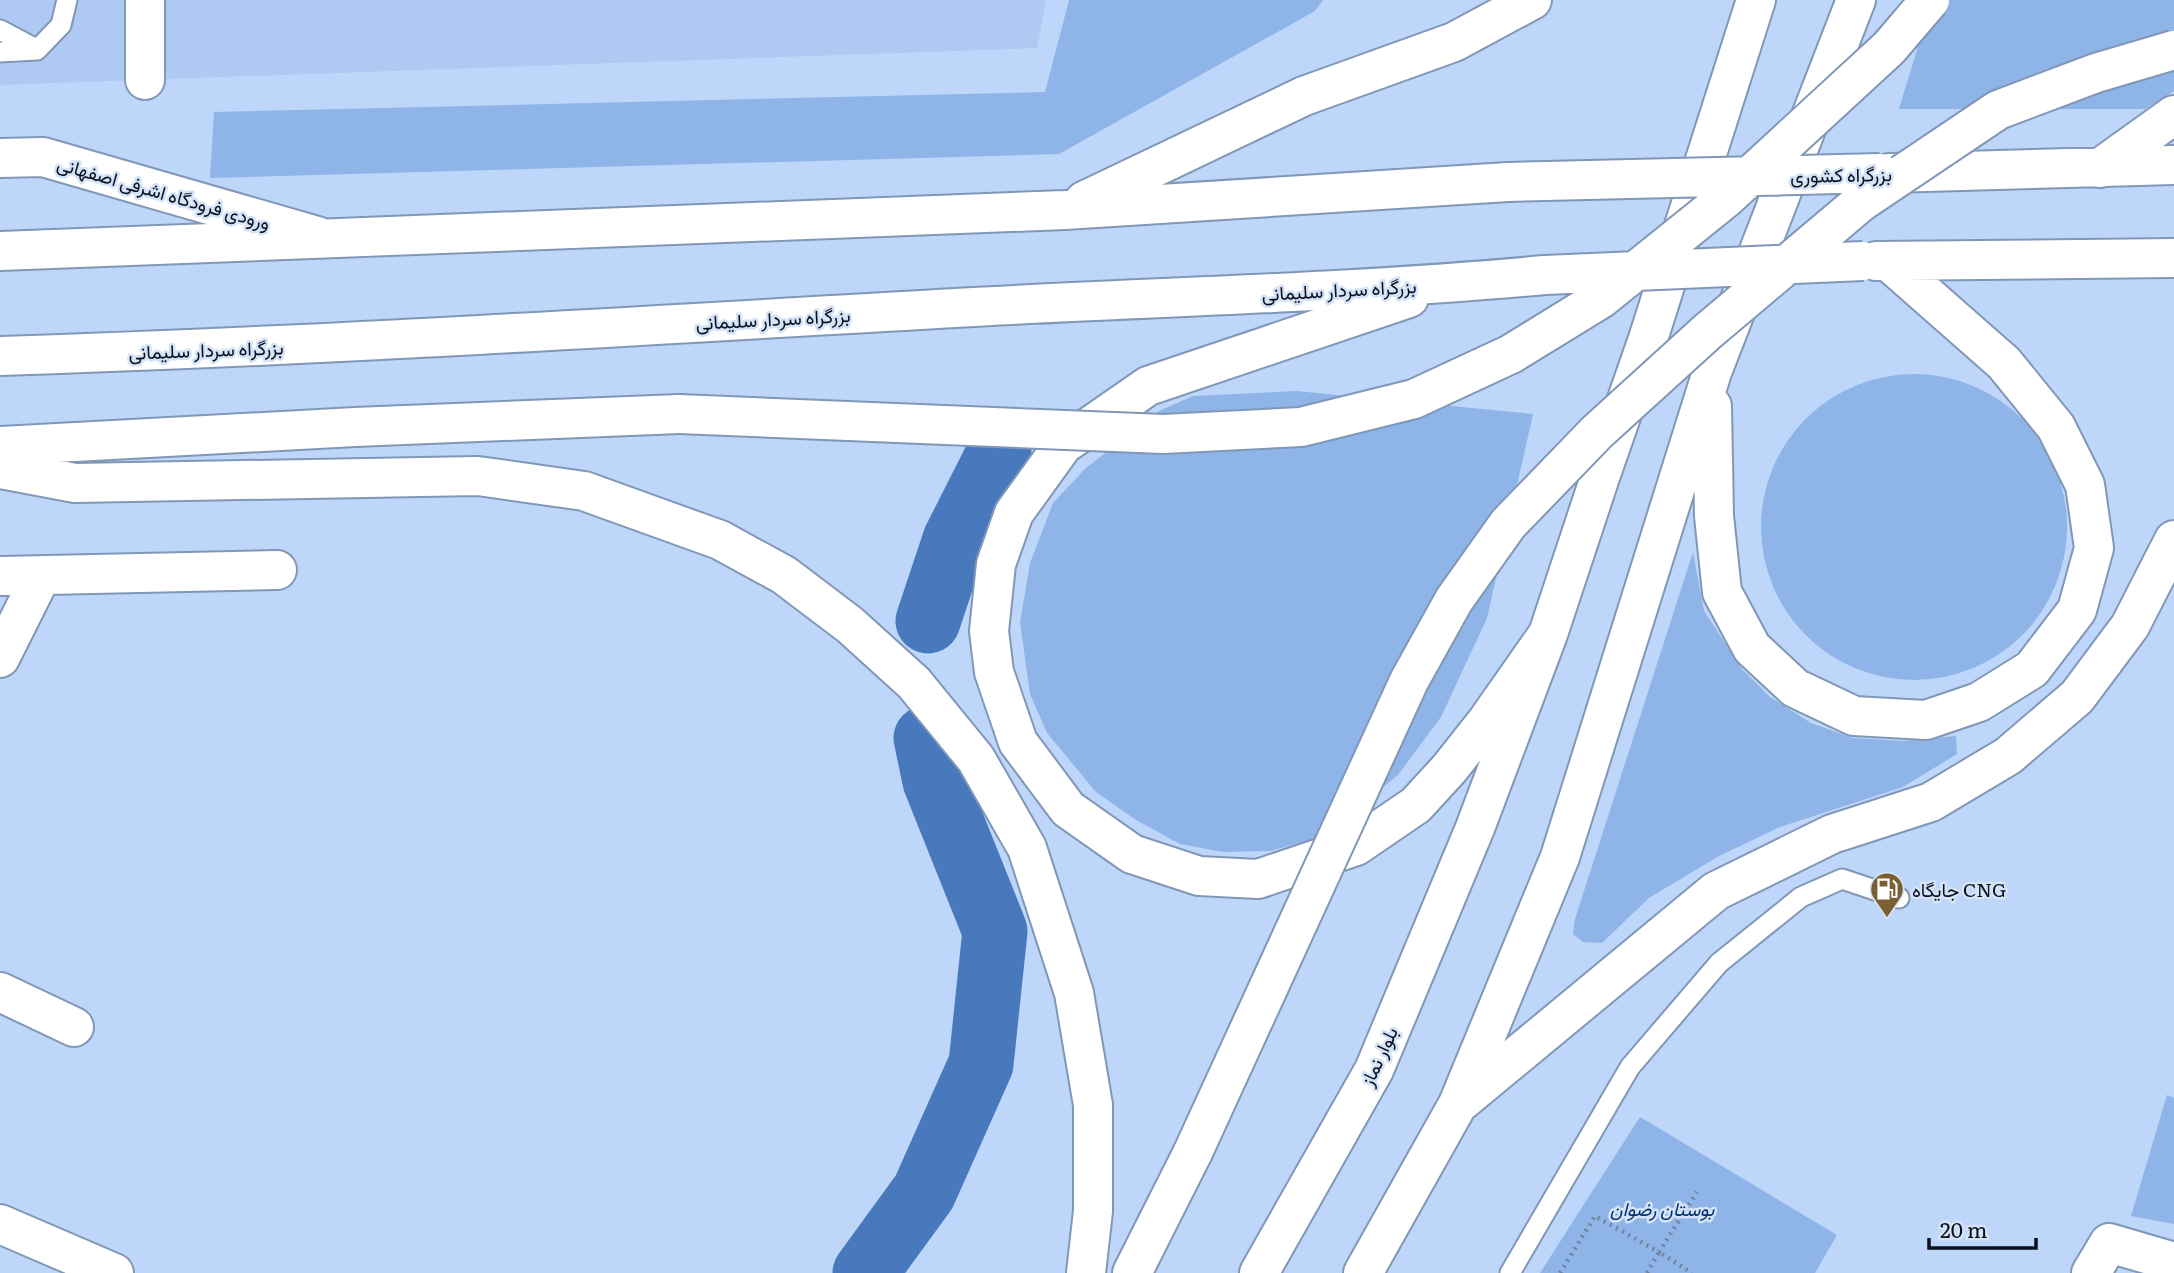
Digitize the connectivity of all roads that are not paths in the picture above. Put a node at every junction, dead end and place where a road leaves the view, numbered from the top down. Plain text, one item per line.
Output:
1 (67, 0) edge
2 (145, 0) edge
3 (1532, 0) edge
4 (1756, 0) edge
5 (1856, 0) edge
6 (1930, 0) edge
7 (0, 30) edge
8 (37, 50) junction
9 (2174, 50) edge
10 (0, 52) edge
11 (145, 79) dead end
12 (2174, 115) edge
13 (0, 158) edge
14 (2174, 165) edge
15 (2100, 168) junction
16 (1065, 210) junction
17 (326, 239) junction
18 (0, 251) edge
19 (2174, 258) edge
20 (1876, 261) junction
21 (1451, 284) junction
22 (0, 356) edge
23 (1712, 372) junction
24 (0, 446) edge
25 (0, 469) edge
26 (2174, 540) edge
27 (276, 570) dead end
28 (0, 576) edge
29 (41, 576) junction
30 (1548, 634) junction
31 (0, 658) edge
32 (1899, 898) dead end
33 (0, 992) edge
34 (74, 1027) dead end
35 (1458, 1104) junction
36 (0, 1224) edge
37 (2174, 1262) edge
38 (114, 1273) edge
39 (1086, 1273) edge
40 (1132, 1273) edge
41 (1258, 1273) edge
42 (1363, 1273) edge
43 (1510, 1273) edge
44 (2091, 1273) edge

1 - 8 lane
2 - 11 main road
3 - 16 main road
4 - 30 main road
5 - 23 main road
6 - 24 main road, bridge
7 - 8 lane
8 - 10 lane
9 - 40 main road, bridge
12 - 15 main road
13 - 17 main road, ورودی فرودگاه اشرفی اصفهانی
14 - 15 main road, بزرگراه کشوری
15 - 16 main road, بزرگراه کشوری, bridge
16 - 17 main road
17 - 18 main road
19 - 20 main road
20 - 21 main road, بزرگراه سردار سلیمانی, bridge
20 - 23 main road
21 - 22 main road, بزرگراه سردار سلیمانی
21 - 30 main road
23 - 35 main road
25 - 39 main road
26 - 35 main road
27 - 29 main road
28 - 29 main road
29 - 31 main road
30 - 41 main road, بلوار نماز
32 - 43 lane
33 - 34 main road
35 - 42 main road
36 - 38 main road
37 - 44 main road

